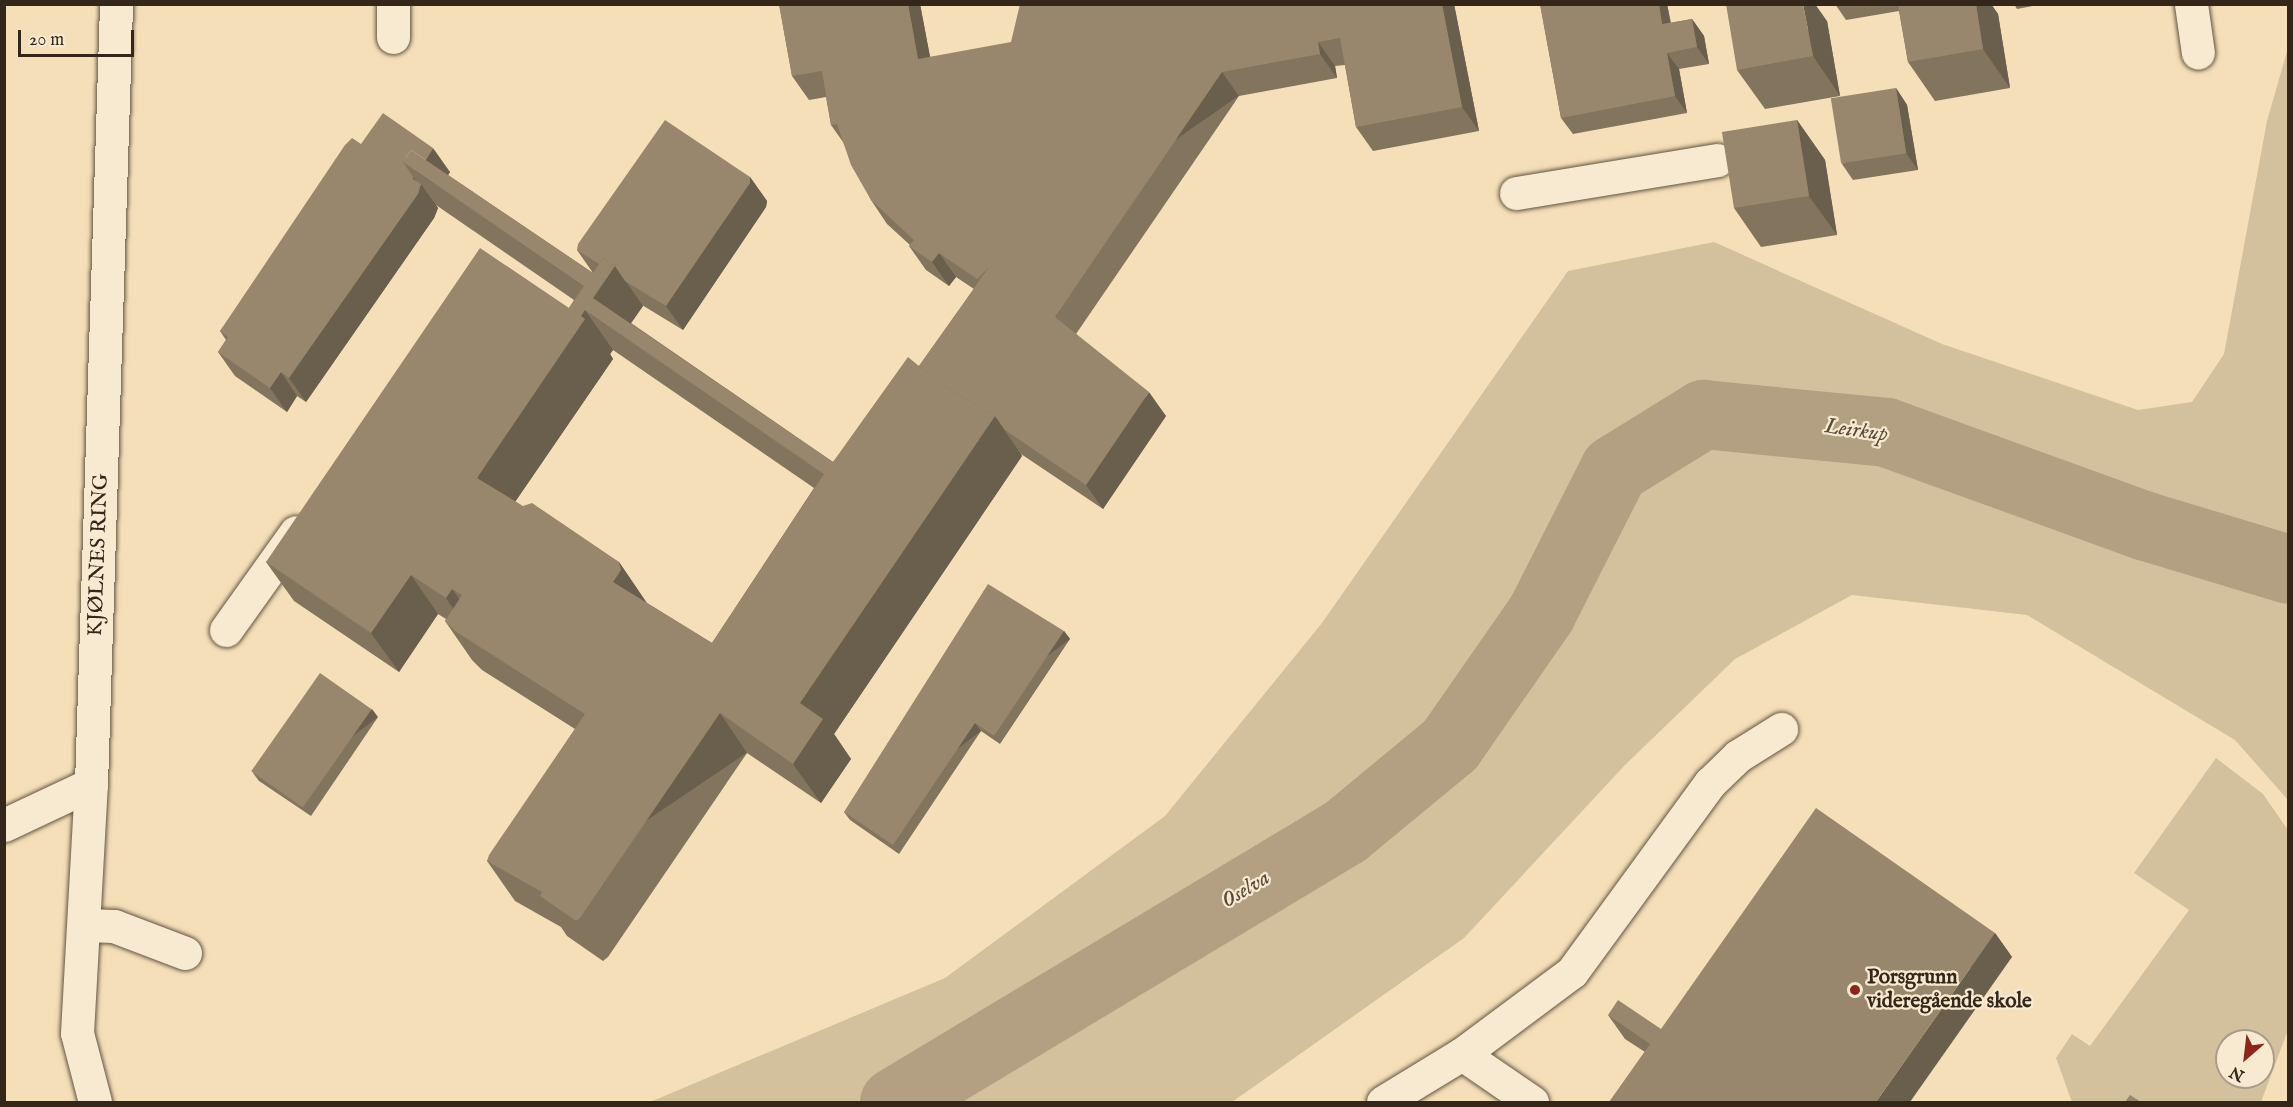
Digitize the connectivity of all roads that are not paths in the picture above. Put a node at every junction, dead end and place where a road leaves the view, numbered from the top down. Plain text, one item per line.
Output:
1 (116, 4) edge
2 (393, 4) edge
3 (2191, 4) edge
4 (393, 37) dead end
5 (2198, 53) dead end
6 (1717, 160) dead end
7 (1515, 193) dead end
8 (314, 506) edge
9 (226, 630) dead end
10 (1781, 729) dead end
11 (91, 784) junction
12 (4, 825) edge
13 (85, 925) junction
14 (185, 953) dead end
15 (1461, 1054) junction
16 (95, 1102) edge
17 (1383, 1102) edge
18 (1532, 1102) edge

1 - 11 street, KJØLNES RING
2 - 4 street
3 - 5 street
6 - 7 street
8 - 9 street
10 - 15 street
11 - 12 street
11 - 13 street, KJØLNES RING
13 - 14 street
13 - 16 street, KJØLNES RING
15 - 17 street
15 - 18 street

